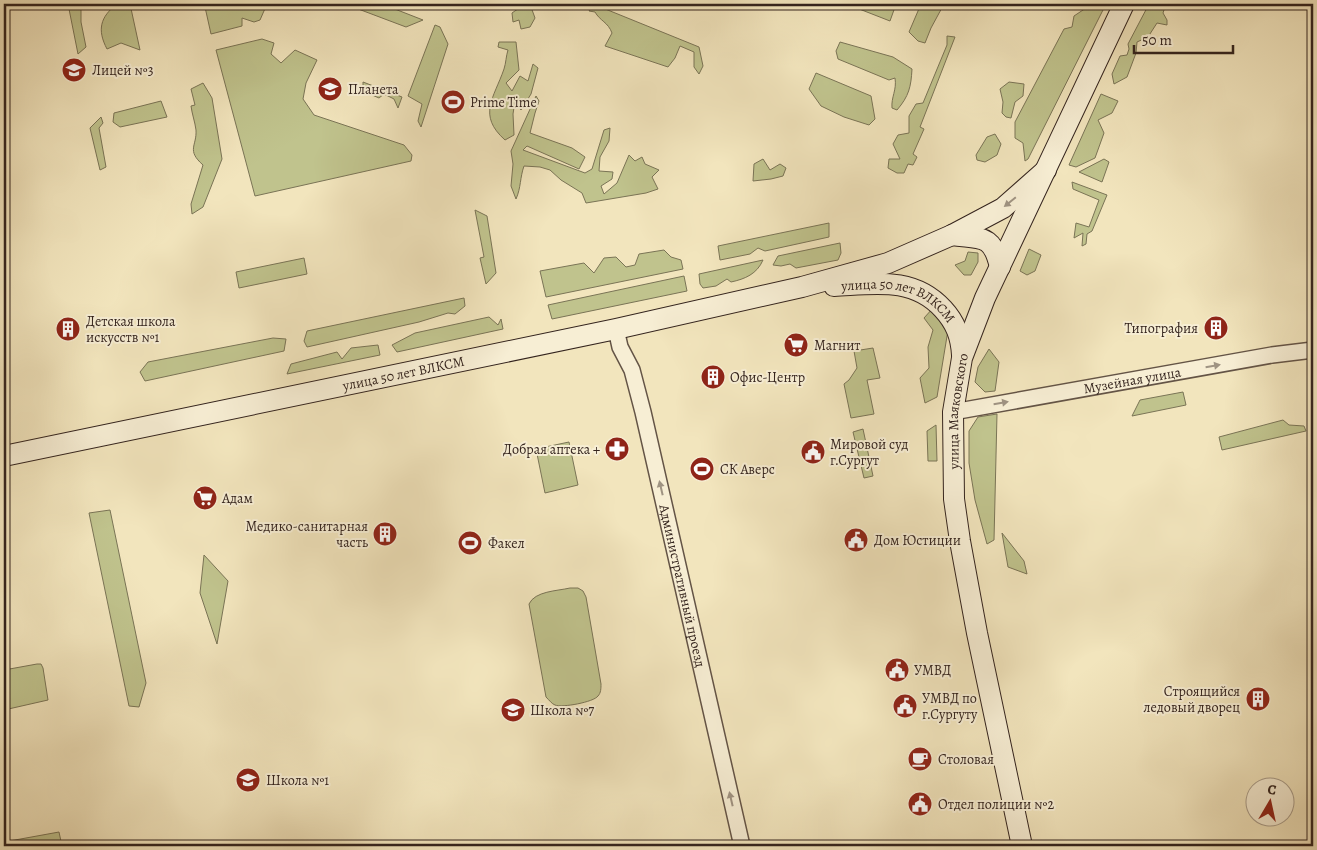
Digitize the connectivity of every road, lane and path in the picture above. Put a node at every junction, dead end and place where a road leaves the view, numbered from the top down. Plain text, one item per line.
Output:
1 (1124, 4) edge
2 (1046, 170) junction
3 (952, 235) junction
4 (1000, 268) junction
5 (802, 287) junction
6 (616, 329) junction
7 (1313, 350) edge
8 (962, 358) junction
9 (953, 412) junction
10 (4, 456) edge
11 (742, 846) edge
12 (1022, 846) edge

1 - 2 main road, улица Маяковского
2 -> 3 main road, улица 50 лет ВЛКСМ
2 - 4 main road, улица Маяковского
3 - 4 main road, улица 50 лет ВЛКСМ
3 - 5 main road, улица 50 лет ВЛКСМ
4 - 8 main road, улица Маяковского
5 - 6 main road, улица 50 лет ВЛКСМ
5 - 8 main road, улица 50 лет ВЛКСМ
6 - 10 main road, улица 50 лет ВЛКСМ
11 -> 6 street, Административный проезд
9 -> 7 street, Музейная улица
8 - 9 main road, улица Маяковского
9 - 12 main road, улица Маяковского

